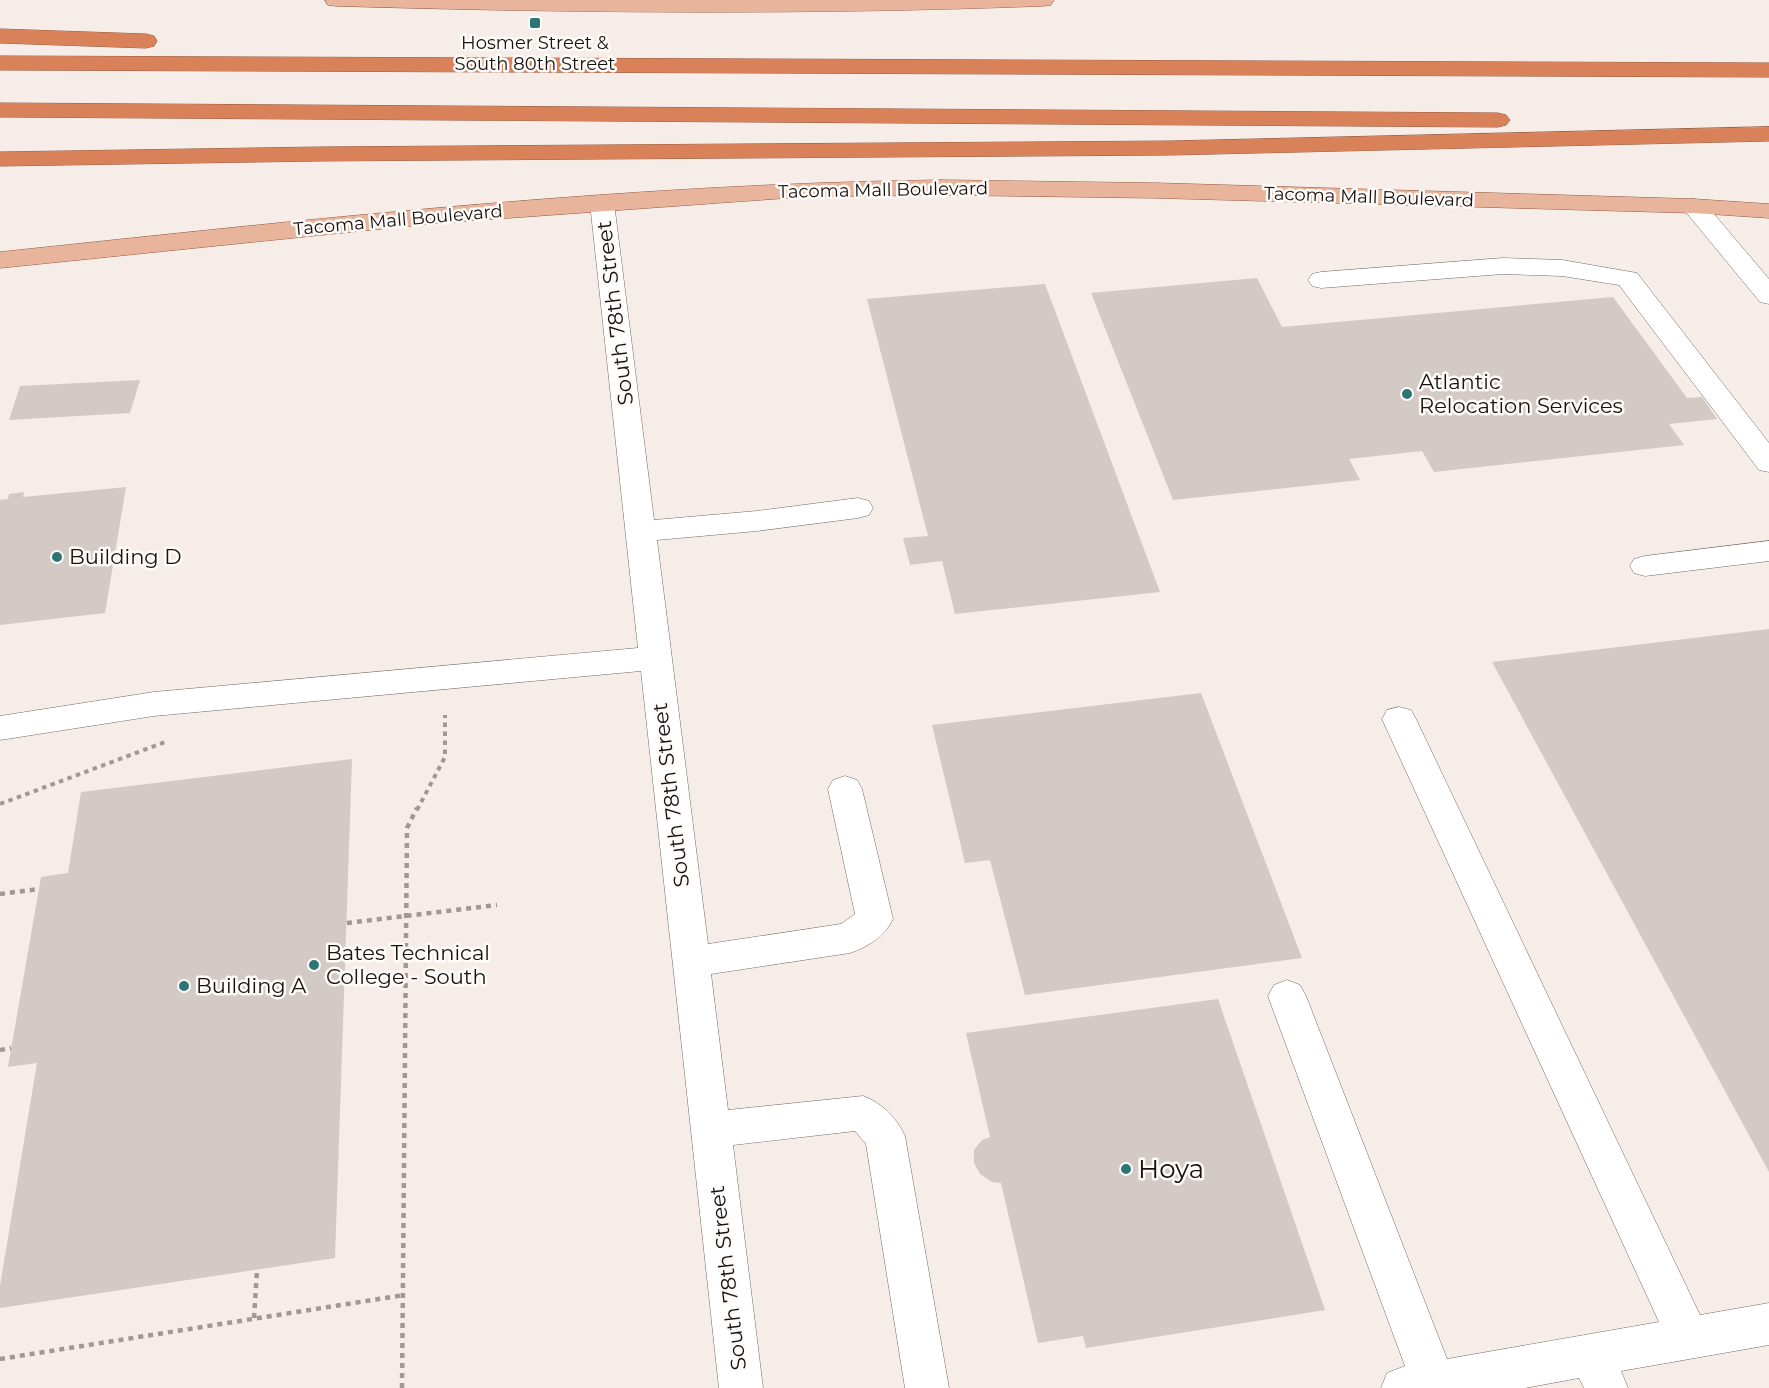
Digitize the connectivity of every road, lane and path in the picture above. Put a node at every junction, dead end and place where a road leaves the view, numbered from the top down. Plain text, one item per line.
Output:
1 (336, 0) edge
2 (1043, 0) edge
3 (371, 1) edge
4 (792, 3) edge
5 (0, 36) edge
6 (0, 63) edge
7 (702, 64) junction
8 (1769, 70) edge
9 (0, 110) edge
10 (1769, 122) edge
11 (1769, 134) edge
12 (0, 159) edge
13 (602, 203) junction
14 (1694, 206) junction
15 (1769, 211) edge
16 (0, 260) edge
17 (1321, 280) dead end
18 (1769, 296) edge
19 (1769, 463) edge
20 (858, 508) dead end
21 (641, 531) junction
22 (1769, 552) edge
23 (1645, 566) dead end
24 (655, 658) junction
25 (439, 709) dead end
26 (1399, 719) dead end
27 (0, 728) edge
28 (167, 741) dead end
29 (846, 789) dead end
30 (0, 804) edge
31 (39, 889) dead end
32 (0, 894) edge
33 (496, 905) dead end
34 (406, 916) junction
35 (347, 923) dead end
36 (691, 962) junction
37 (1287, 996) dead end
38 (11, 1048) dead end
39 (0, 1050) edge
40 (711, 1131) junction
41 (257, 1270) dead end
42 (405, 1295) junction
43 (254, 1318) junction
44 (1769, 1324) edge
45 (1688, 1338) junction
46 (0, 1359) edge
47 (1598, 1371) edge
48 (1418, 1385) edge
49 (402, 1388) edge
50 (741, 1388) edge
51 (927, 1388) edge

1 - 3 main road
2 - 4 main road
3 - 4 main road
5 - 7 highway
6 - 7 highway
7 - 8 highway
9 - 10 highway
11 - 12 highway
13 - 14 main road, Tacoma Mall Boulevard
13 - 16 main road, Tacoma Mall Boulevard
13 - 21 street, South 78th Street
14 - 15 main road, Tacoma Mall Boulevard
14 - 18 street
17 - 19 street
20 - 21 street
21 - 24 street, South 78th Street
22 - 23 street
24 - 27 street
24 - 36 street, South 78th Street
25 - 34 path
26 - 45 street
28 - 30 path
29 - 36 street
31 - 32 path
33 - 34 path
34 - 35 path
34 - 42 path
36 - 40 street, South 78th Street
37 - 48 street
38 - 39 path
40 - 50 street, South 78th Street
40 - 51 street
41 - 43 path
42 - 43 path
42 - 49 path
43 - 46 path
44 - 45 street
45 - 47 street
47 - 48 street

